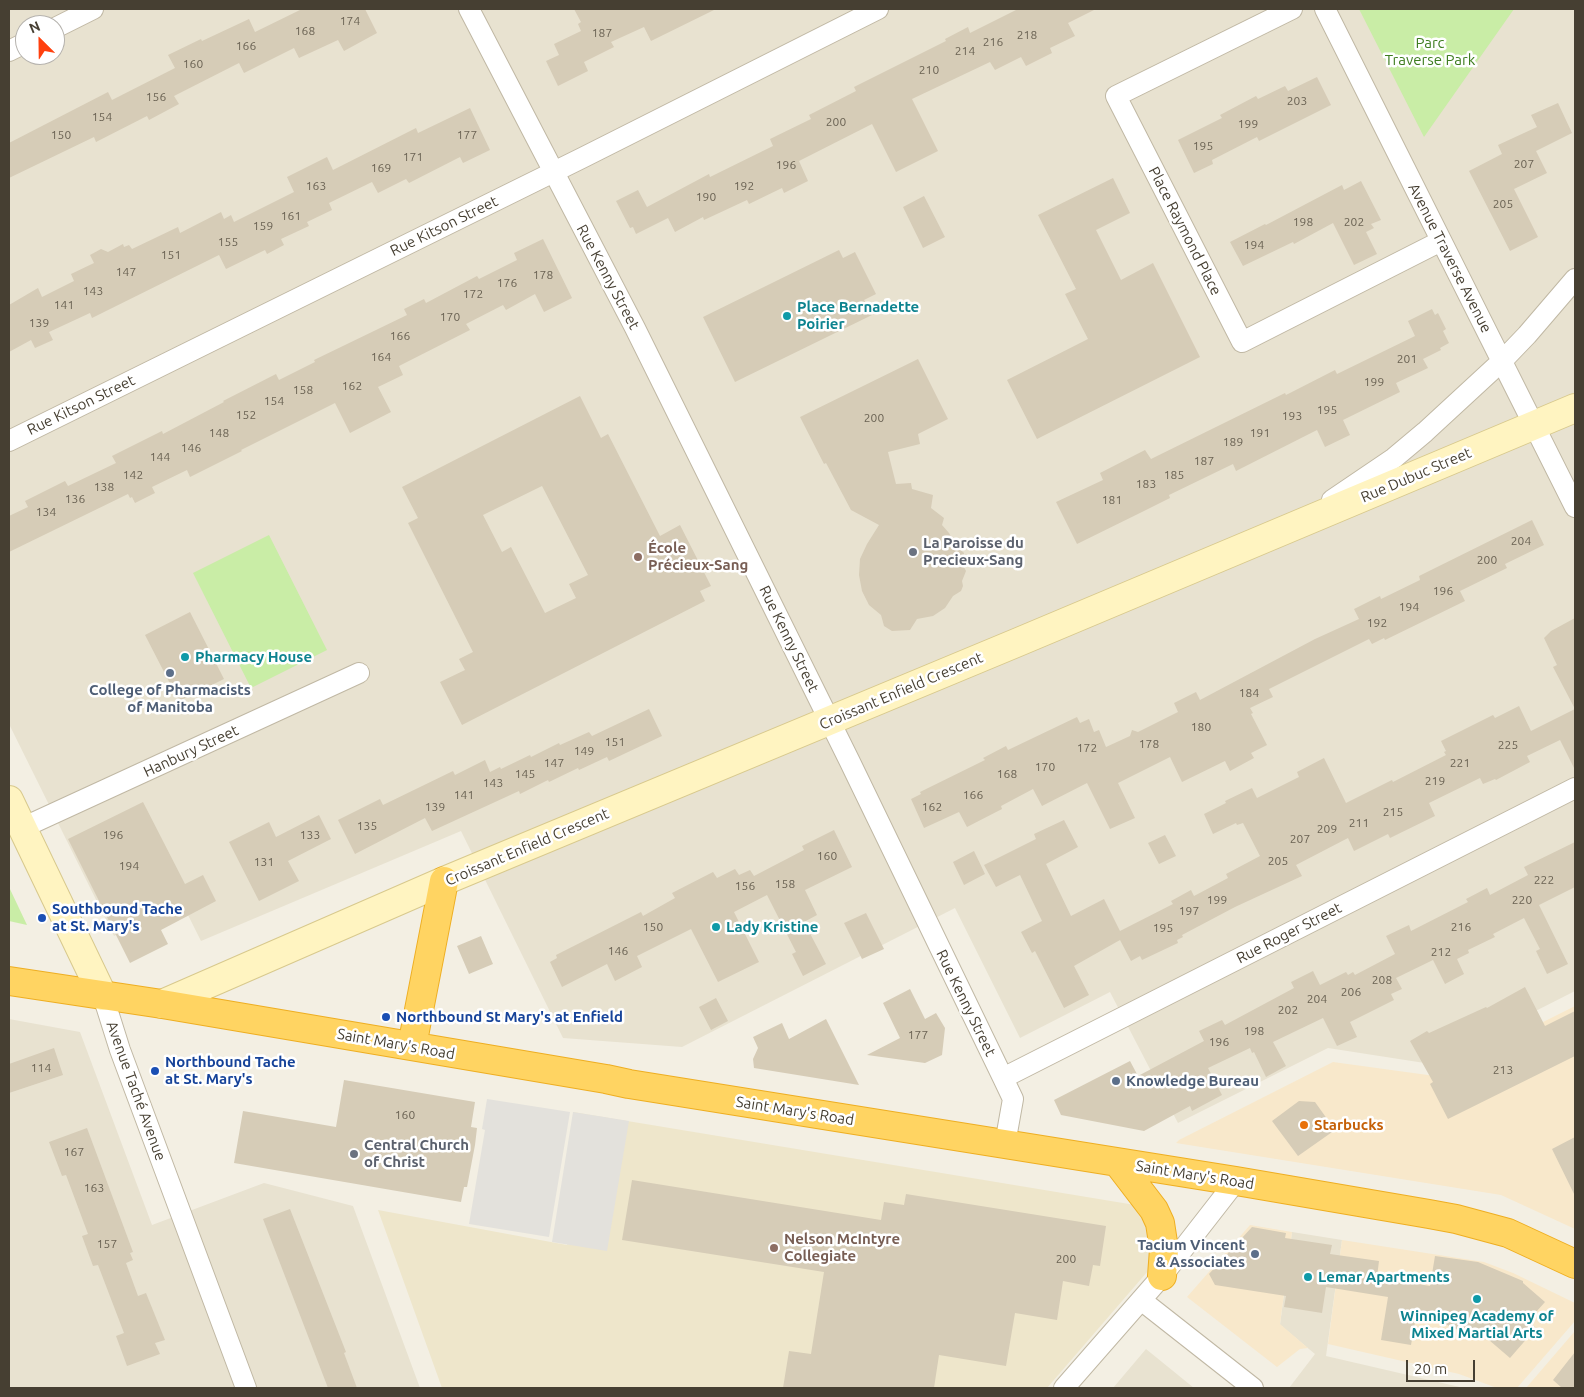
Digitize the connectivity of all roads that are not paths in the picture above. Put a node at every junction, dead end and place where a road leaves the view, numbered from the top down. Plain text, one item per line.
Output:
1 (94, 9) edge
2 (469, 9) edge
3 (878, 9) edge
4 (1292, 9) edge
5 (1325, 9) edge
6 (65, 23) edge
7 (553, 172) junction
8 (1441, 241) junction
9 (1575, 279) edge
10 (1502, 361) junction
11 (1575, 408) edge
12 (1534, 425) junction
13 (9, 441) edge
14 (1575, 507) edge
15 (1256, 541) junction
16 (359, 673) dead end
17 (829, 721) junction
18 (1575, 788) edge
19 (9, 800) edge
20 (22, 828) junction
21 (444, 881) junction
22 (9, 981) edge
23 (103, 996) junction
24 (162, 1004) junction
25 (412, 1046) junction
26 (1003, 1078) junction
27 (1005, 1144) junction
28 (1118, 1163) junction
29 (1236, 1181) junction
30 (1575, 1264) edge
31 (1162, 1276) junction
32 (1141, 1300) junction
33 (246, 1388) edge
34 (1064, 1388) edge
35 (1253, 1388) edge

1 - 6 street
2 - 7 street, Rue Kenny Street
3 - 7 street, Rue Kitson Street
4 - 8 street, Place Raymond Place
5 - 8 street, Avenue Traverse Avenue
7 - 13 street, Rue Kitson Street
7 - 17 street, Rue Kenny Street
8 - 10 street, Avenue Traverse Avenue
9 - 10 street, Croissant Enfield Crescent
10 - 12 street, Avenue Traverse Avenue
10 - 15 street, Croissant Enfield Crescent
11 - 12 street, Rue Dubuc Street
12 - 14 street, Avenue Traverse Avenue
12 - 15 street, Rue Dubuc Street
15 - 17 street, Croissant Enfield Crescent
16 - 20 street, Hanbury Street
17 - 21 street, Croissant Enfield Crescent
17 - 26 street, Rue Kenny Street
18 - 26 street, Rue Roger Street
19 - 20 street, Avenue Taché Avenue
20 - 23 street, Avenue Taché Avenue
21 - 24 street, Croissant Enfield Crescent
21 - 25 highway
22 - 23 highway, Saint Mary's Road
23 - 24 highway, Saint Mary's Road
23 - 33 street, Avenue Taché Avenue
24 - 25 highway, Saint Mary's Road
25 - 27 highway, Saint Mary's Road
26 - 27 street, Rue Kenny Street
27 - 28 highway, Saint Mary's Road
28 - 29 highway, Saint Mary's Road
28 - 31 highway
29 - 30 highway, Saint Mary's Road
29 - 31 street
31 - 32 street
32 - 34 street
32 - 35 street

